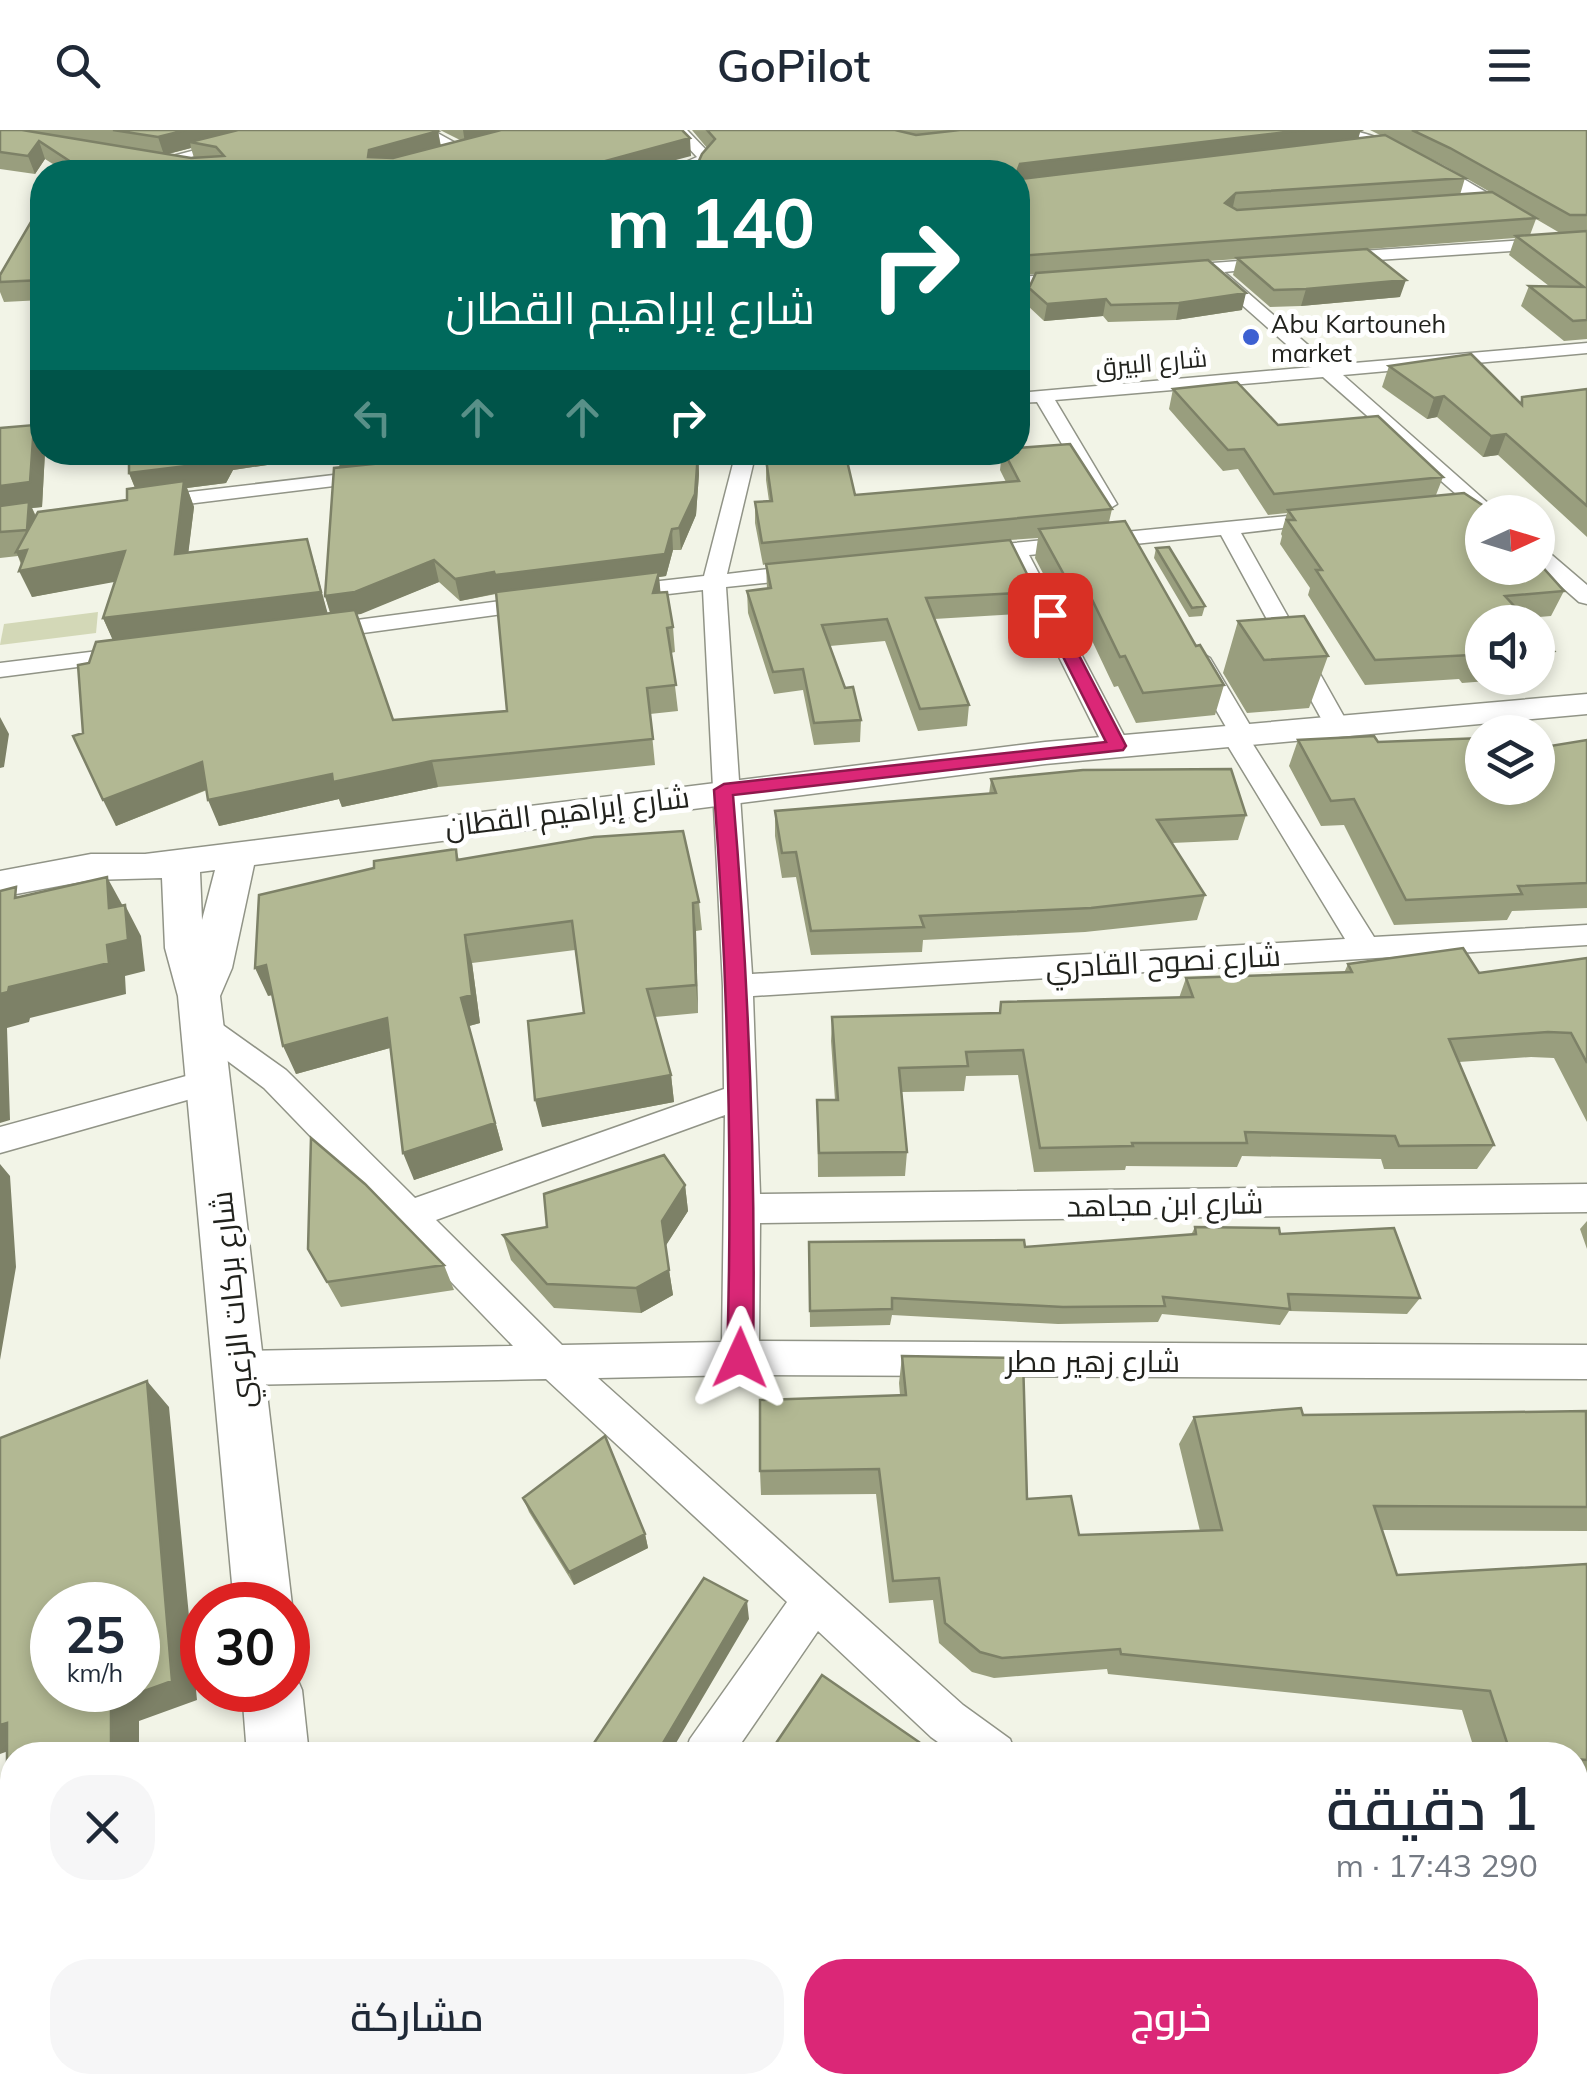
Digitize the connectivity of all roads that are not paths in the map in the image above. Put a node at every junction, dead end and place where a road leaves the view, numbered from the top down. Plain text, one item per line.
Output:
1 (208, 130) edge
2 (288, 130) edge
3 (422, 130) edge
4 (678, 130) edge
5 (1358, 138) edge
6 (229, 144) junction
7 (480, 147) edge
8 (463, 151) junction
9 (138, 158) edge
10 (436, 158) edge
11 (147, 160) edge
12 (164, 160) edge
13 (702, 160) edge
14 (1487, 202) junction
15 (1450, 204) edge
16 (1587, 241) edge
17 (1558, 243) junction
18 (1322, 259) edge
19 (1587, 260) edge
20 (1302, 261) edge
21 (1210, 268) junction
22 (1158, 272) edge
23 (1088, 277) edge
24 (1030, 281) edge
25 (1587, 348) edge
26 (1326, 372) junction
27 (1043, 396) junction
28 (1030, 397) edge
29 (743, 465) edge
30 (391, 474) edge
31 (1467, 495) edge
32 (118, 507) edge
33 (1439, 507) edge
34 (1465, 508) edge
35 (1343, 516) edge
36 (1228, 528) junction
37 (1131, 546) junction
38 (1016, 550) junction
39 (942, 558) edge
40 (829, 569) edge
41 (1555, 570) edge
42 (714, 580) junction
43 (601, 595) edge
44 (1587, 597) edge
45 (563, 600) edge
46 (296, 634) edge
47 (1184, 635) edge
48 (163, 650) edge
49 (0, 670) edge
50 (1587, 704) edge
51 (1335, 722) junction
52 (1237, 732) junction
53 (1117, 746) junction
54 (724, 790) junction
55 (238, 853) junction
56 (163, 865) junction
57 (0, 884) edge
58 (0, 904) edge
59 (1587, 936) edge
60 (1367, 950) junction
61 (738, 986) junction
62 (201, 1011) junction
63 (208, 1082) junction
64 (741, 1096) junction
65 (0, 1140) edge
66 (1587, 1198) edge
67 (744, 1209) junction
68 (409, 1215) junction
69 (740, 1358) junction
70 (551, 1359) junction
71 (1587, 1362) edge
72 (239, 1368) junction
73 (261, 1582) edge
74 (814, 1600) junction
75 (274, 1712) edge
76 (277, 1742) edge
77 (715, 1742) edge
78 (975, 1742) edge

1 - 6 street
2 - 6 street
3 - 8 street
4 - 13 street
5 - 14 street
6 - 12 street
7 - 8 street
8 - 10 street
9 - 11 street
14 - 15 street
14 - 17 street
16 - 17 street
17 - 18 street
17 - 19 street
20 - 21 street
21 - 22 street
21 - 26 street
23 - 24 street
25 - 26 street, شارع البيرق
26 - 27 street, شارع البيرق
26 - 31 street
27 - 28 street, شارع البيرق
27 - 37 street
29 - 42 street
30 - 32 street
33 - 34 street
35 - 36 street
36 - 37 street
36 - 51 street
37 - 38 street
38 - 39 street
38 - 53 street
40 - 42 street
41 - 44 street
42 - 43 street
42 - 54 street
45 - 46 street
47 - 52 street
48 - 49 street
50 - 51 street, شارع إبراهيم القطان
51 - 52 street, شارع إبراهيم القطان
52 - 53 street, شارع إبراهيم القطان
52 - 60 street
53 - 54 street, شارع إبراهيم القطان
54 - 55 street, شارع إبراهيم القطان
54 - 61 street
55 - 56 street, شارع إبراهيم القطان
55 - 62 street, شارع بركات الزعبي
56 - 57 street, شارع إبراهيم القطان
56 - 58 street, شارع إبراهيم القطان
56 - 62 street, شارع بركات الزعبي
59 - 60 street, شارع نصوح القادري
60 - 61 street, شارع نصوح القادري
61 - 64 street
62 - 63 street, شارع بركات الزعبي
62 - 68 street
63 - 65 street
63 - 72 street, شارع بركات الزعبي
64 - 67 street
64 - 68 street
66 - 67 street, شارع ابن مجاهد
67 - 69 street
68 - 70 street
69 - 70 street, شارع زهير مطر
69 - 71 street, شارع زهير مطر
70 - 72 street, شارع زهير مطر
70 - 74 street
72 - 73 street, شارع بركات الزعبي
74 - 77 street
74 - 78 street
75 - 76 street

